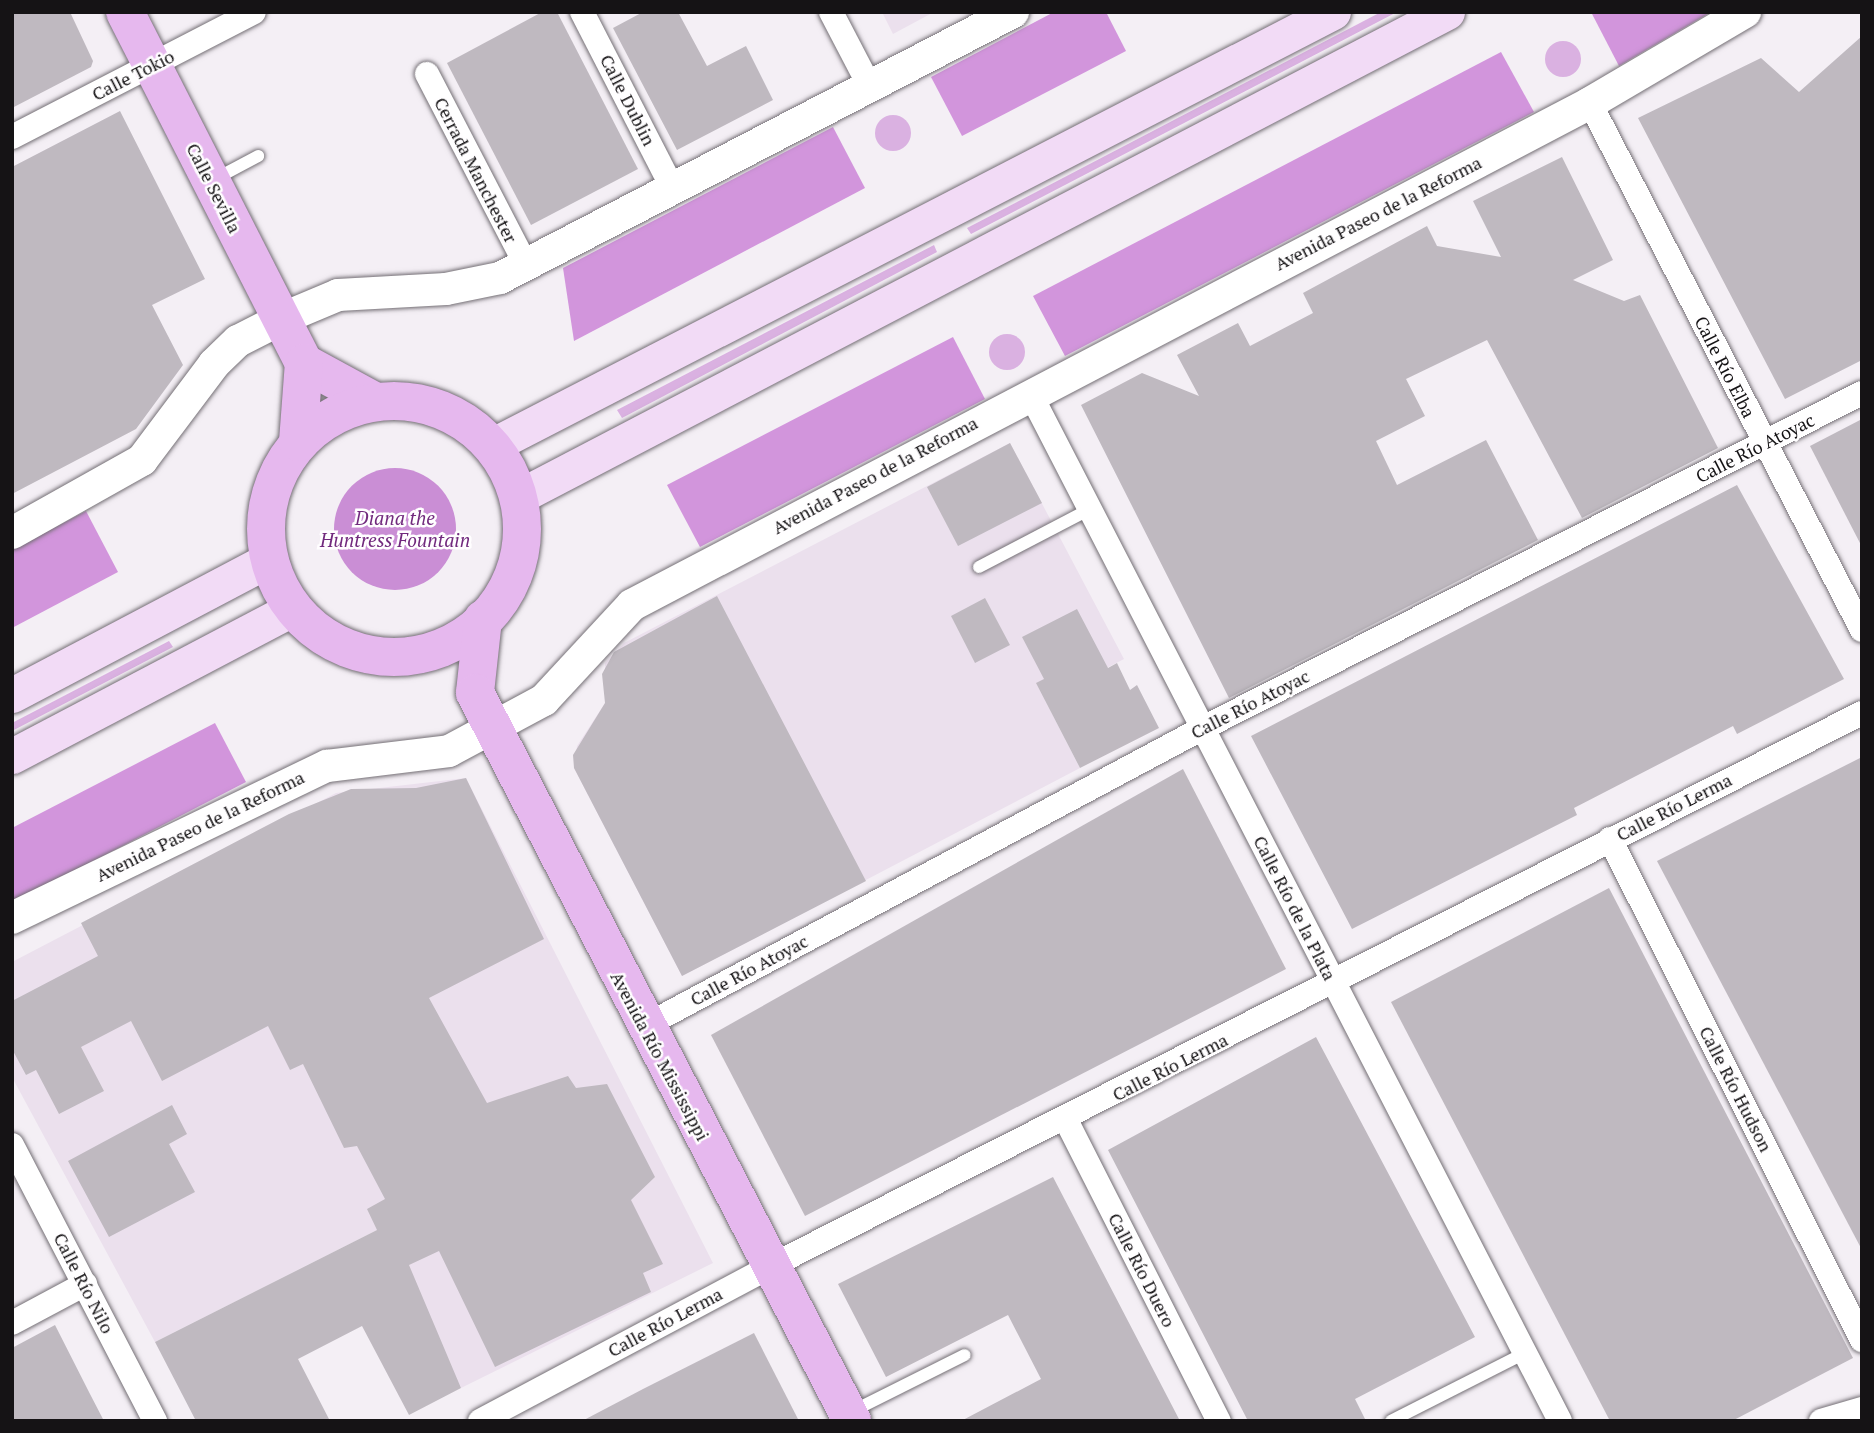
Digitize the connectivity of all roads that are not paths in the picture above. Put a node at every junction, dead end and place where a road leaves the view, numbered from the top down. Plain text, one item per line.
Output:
1 (124, 12) edge
2 (254, 12) edge
3 (582, 12) edge
4 (831, 12) edge
5 (1013, 12) edge
6 (1333, 12) edge
7 (1447, 12) edge
8 (1745, 12) edge
9 (152, 65) junction
10 (427, 74) dead end
11 (870, 86) junction
12 (1590, 103) junction
13 (12, 137) edge
14 (258, 156) dead end
15 (211, 181) junction
16 (673, 188) junction
17 (526, 265) junction
18 (281, 319) junction
19 (304, 363) junction
20 (1862, 393) edge
21 (1031, 395) junction
22 (374, 401) junction
23 (298, 442) junction
24 (1765, 443) junction
25 (492, 445) junction
26 (518, 497) junction
27 (1090, 509) junction
28 (12, 533) edge
29 (268, 560) junction
30 (979, 567) dead end
31 (294, 608) junction
32 (483, 619) junction
33 (1862, 630) edge
34 (406, 655) junction
35 (474, 689) junction
36 (12, 695) edge
37 (1862, 713) edge
38 (491, 727) junction
39 (1203, 728) junction
40 (12, 756) edge
41 (1610, 839) junction
42 (12, 918) edge
43 (1334, 984) junction
44 (643, 1027) junction
45 (1066, 1119) junction
46 (12, 1145) edge
47 (771, 1266) junction
48 (85, 1284) junction
49 (12, 1323) edge
50 (1862, 1340) edge
51 (1525, 1353) junction
52 (965, 1355) dead end
53 (1862, 1409) edge
54 (850, 1417) edge
55 (484, 1420) edge
56 (155, 1421) edge
57 (1219, 1421) edge
58 (1391, 1421) edge
59 (1560, 1421) edge
60 (1821, 1421) edge

1 - 9 main road, Calle Sevilla
2 - 9 street, Calle Tokio
3 - 16 street, Calle Dublin
4 - 11 street
5 - 11 street
6 - 25 main road
7 - 26 main road
8 - 12 street, Avenida Paseo de la Reforma
9 - 13 street, Calle Tokio
9 - 15 main road, Calle Sevilla
10 - 17 street, Cerrada Manchester
11 - 16 street
12 - 21 street, Avenida Paseo de la Reforma
12 - 24 street, Calle Río Elba
14 - 15 lane
15 - 18 main road, Calle Sevilla
16 - 17 street
17 - 18 street
18 - 19 main road, Calle Sevilla
18 - 28 street
19 - 22 main road
19 - 23 main road
20 - 24 street, Calle Río Atoyac
21 - 27 street, Calle Río de la Plata
21 - 38 street, Avenida Paseo de la Reforma
22 - 23 main road
22 - 25 main road
23 - 29 main road
24 - 33 street, Calle Río Elba
24 - 39 street, Calle Río Atoyac
25 - 26 main road
26 - 32 main road
27 - 30 lane
27 - 39 street, Calle Río de la Plata
29 - 31 main road
29 - 36 main road
31 - 34 main road
31 - 40 main road
32 - 34 main road
32 - 35 main road
34 - 35 main road, Avenida Río Mississippi
35 - 38 main road, Avenida Río Mississippi
37 - 41 street, Calle Río Lerma
38 - 42 street, Avenida Paseo de la Reforma
38 - 44 main road, Avenida Río Mississippi
39 - 43 street, Calle Río de la Plata
39 - 44 street, Calle Río Atoyac
41 - 43 street, Calle Río Lerma
41 - 50 street, Calle Río Hudson
43 - 45 street, Calle Río Lerma
43 - 51 street, Calle Río de la Plata
44 - 47 main road, Avenida Río Mississippi
45 - 47 street, Calle Río Lerma
45 - 57 street, Calle Río Duero
46 - 48 street, Calle Río Nilo
47 - 54 main road, Avenida Río Mississippi
47 - 55 street, Calle Río Lerma
48 - 49 street
48 - 56 street, Calle Río Nilo
51 - 58 lane
51 - 59 street, Calle Río de la Plata
52 - 54 lane
53 - 60 street

